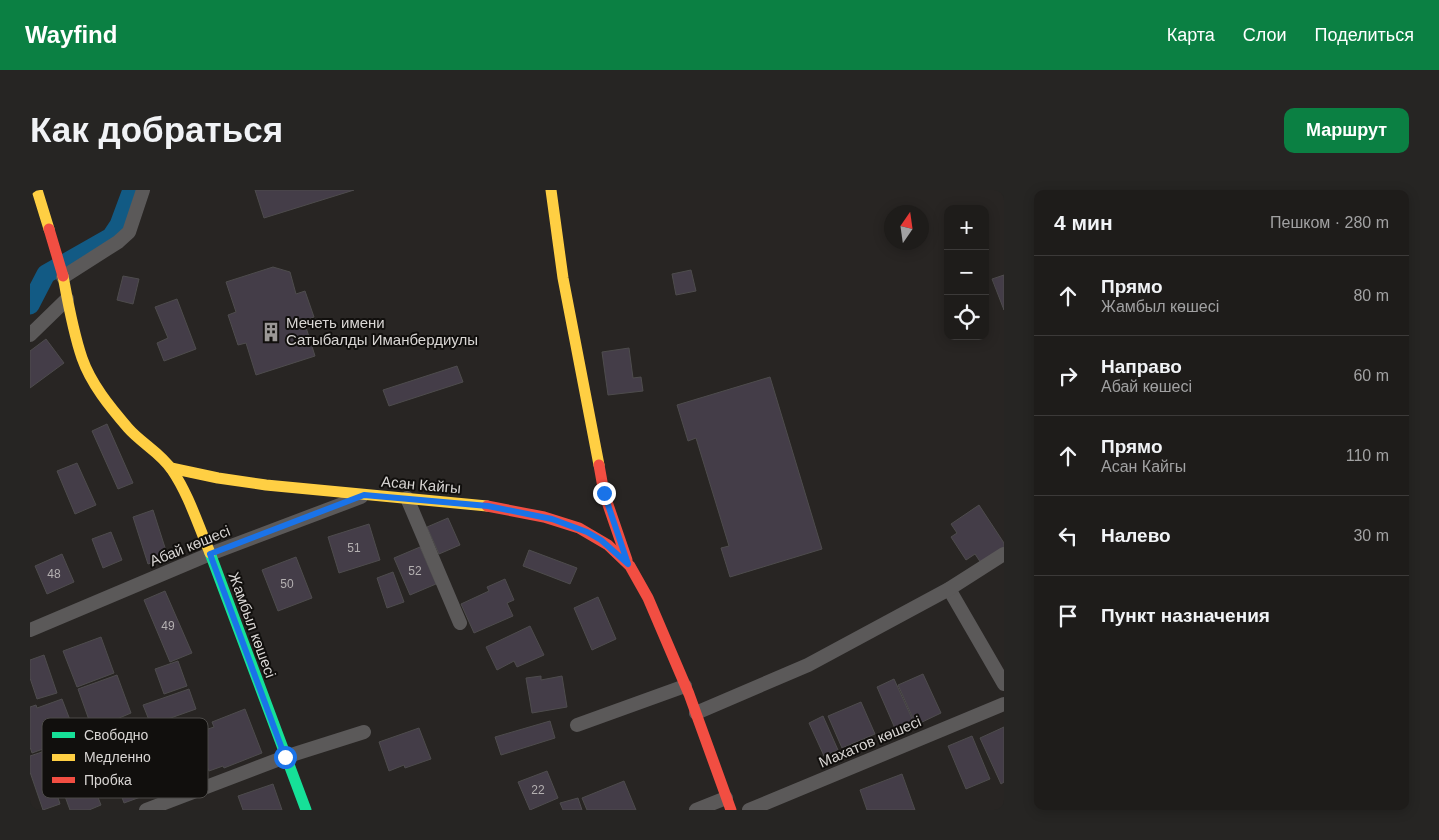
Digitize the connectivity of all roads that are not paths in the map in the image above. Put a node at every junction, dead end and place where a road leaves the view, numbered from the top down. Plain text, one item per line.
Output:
1 (37, 190) edge
2 (143, 190) edge
3 (551, 190) edge
4 (63, 276) junction
5 (67, 300) junction
6 (30, 335) edge
7 (171, 468) junction
8 (364, 495) junction
9 (407, 498) junction
10 (210, 554) junction
11 (1004, 554) edge
12 (628, 564) junction
13 (949, 589) junction
14 (460, 623) dead end
15 (30, 630) edge
16 (1004, 684) edge
17 (685, 686) junction
18 (1004, 704) edge
19 (696, 713) junction
20 (577, 725) dead end
21 (364, 732) dead end
22 (285, 757) junction
23 (208, 786) edge
24 (177, 798) edge
25 (728, 804) edge
26 (146, 810) edge
27 (306, 810) edge
28 (696, 810) edge
29 (749, 810) edge

1 - 4 main road, Жамбыл көшесі
2 - 4 street
3 - 12 main road
4 - 5 main road, Жамбыл көшесі
5 - 6 street
5 - 7 main road, Жамбыл көшесі
7 - 8 main road, Асан Кайгы
7 - 10 main road, Жамбыл көшесі
8 - 9 main road, Асан Кайгы
8 - 10 street, Абай көшесі
9 - 12 main road, Асан Кайгы
9 - 14 street
10 - 15 street, Абай көшесі
10 - 22 main road, Жамбыл көшесі
11 - 13 street
12 - 17 main road, Асан Кайгы
13 - 16 street
13 - 19 street
17 - 19 main road, Асан Кайгы
17 - 20 street
18 - 29 street, Махатов көшесі
19 - 25 main road, Асан Кайгы
21 - 22 street
22 - 23 street
22 - 27 main road, Жамбыл көшесі
24 - 26 street
25 - 28 street

